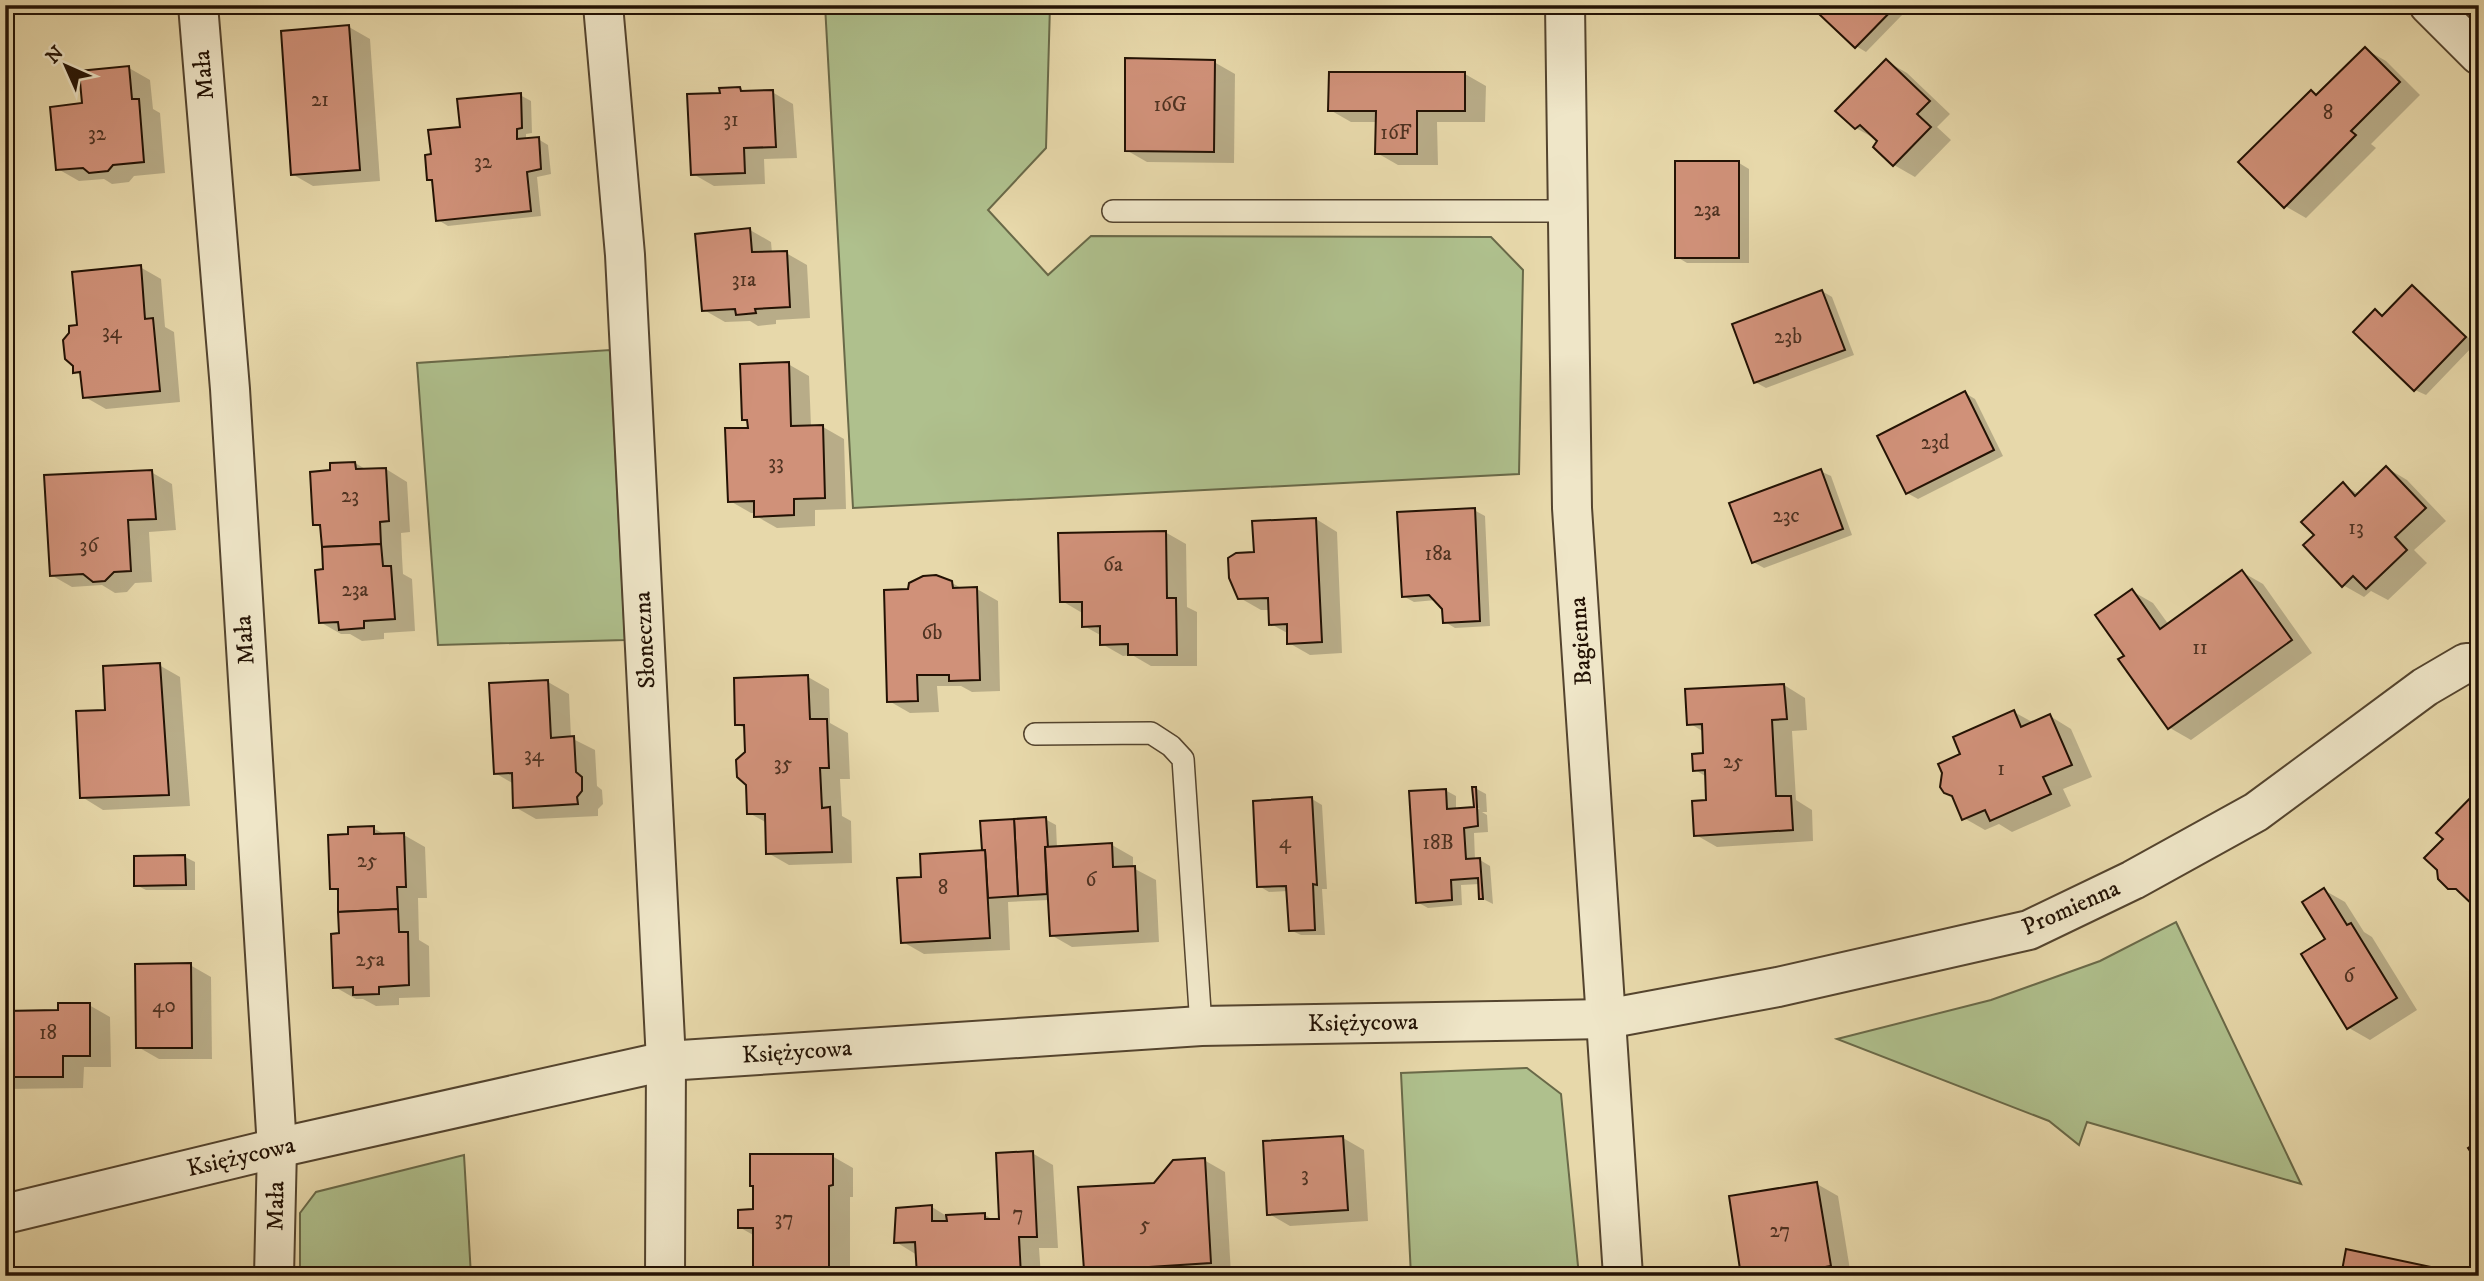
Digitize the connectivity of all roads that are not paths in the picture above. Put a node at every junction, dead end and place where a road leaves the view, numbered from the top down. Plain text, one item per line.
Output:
1 (198, 5) edge
2 (603, 5) edge
3 (1565, 5) edge
4 (2429, 5) edge
5 (2479, 55) edge
6 (1113, 211) dead end
7 (1568, 211) junction
8 (2479, 663) edge
9 (1035, 734) dead end
10 (1606, 1019) junction
11 (1201, 1026) junction
12 (666, 1061) junction
13 (277, 1149) junction
14 (5, 1214) edge
15 (274, 1276) edge
16 (665, 1276) edge
17 (1623, 1276) edge

1 - 13 street, Mała
2 - 12 street, Słoneczna
3 - 7 street, Bagienna
4 - 5 street
6 - 7 lane
7 - 10 street, Bagienna
8 - 10 street, Promienna
9 - 11 lane
10 - 11 street, Księżycowa
10 - 17 street, Bagienna
11 - 12 street, Księżycowa
12 - 13 street, Księżycowa
12 - 16 street, Słoneczna
13 - 14 street, Księżycowa
13 - 15 street, Mała

